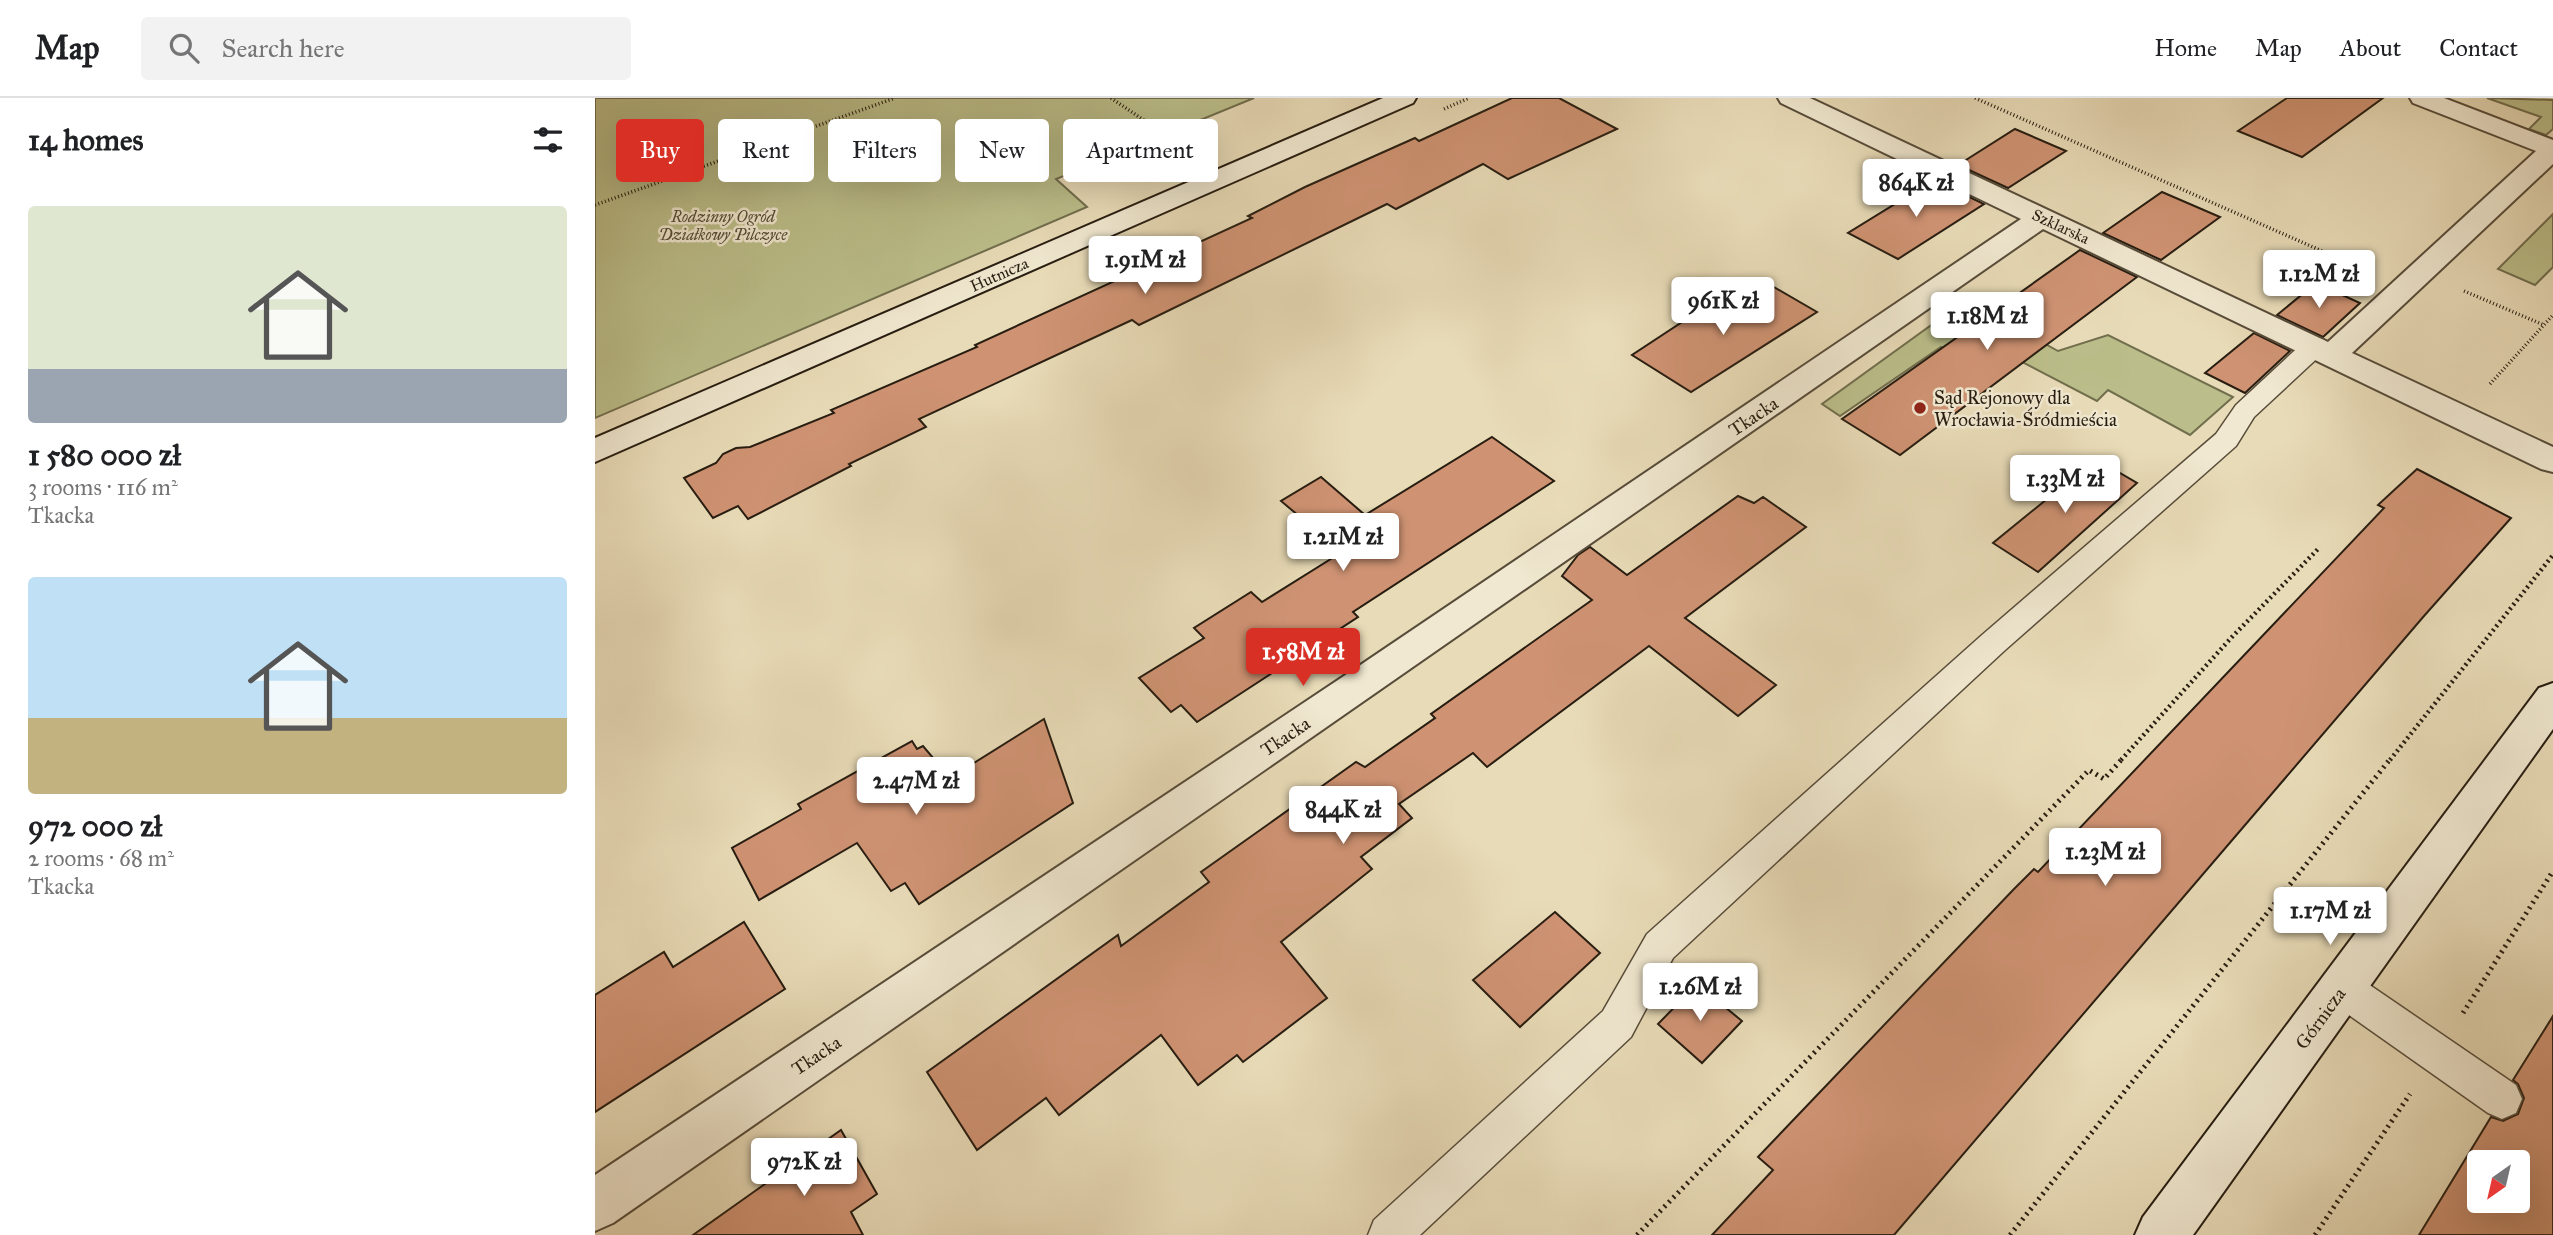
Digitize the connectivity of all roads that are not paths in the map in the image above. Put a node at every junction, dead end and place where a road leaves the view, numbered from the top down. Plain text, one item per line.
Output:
1 (1403, 98) edge
2 (1790, 98) edge
3 (2422, 98) edge
4 (2553, 150) edge
5 (2042, 217) junction
6 (2324, 351) junction
7 (595, 451) edge
8 (2553, 461) edge
9 (2553, 699) edge
10 (2342, 988) junction
11 (2502, 1099) dead end
12 (595, 1205) edge
13 (1389, 1235) edge
14 (2161, 1235) edge

1 - 7 street, Hutnicza
2 - 5 street, Szklarska
3 - 4 street
4 - 6 street
5 - 6 street, Szklarska
5 - 12 street, Tkacka
6 - 8 street, Szklarska
6 - 13 lane
9 - 10 street, Górnicza
10 - 11 lane
10 - 14 street, Górnicza

